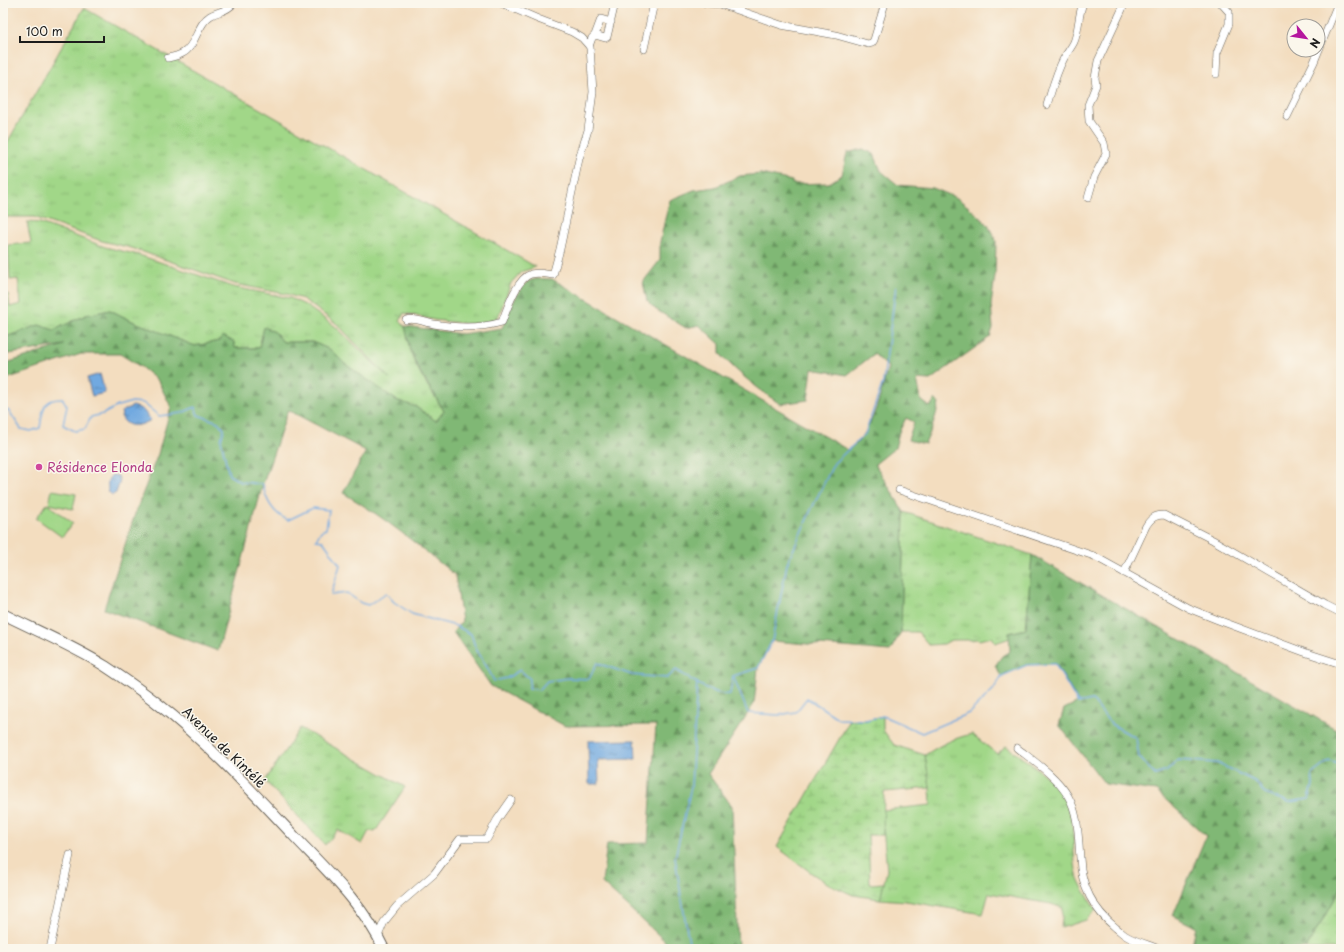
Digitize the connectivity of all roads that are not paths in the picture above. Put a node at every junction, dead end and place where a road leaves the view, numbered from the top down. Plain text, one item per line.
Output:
1 (234, 3) edge
2 (501, 3) edge
3 (615, 3) edge
4 (654, 3) edge
5 (706, 3) edge
6 (743, 3) edge
7 (885, 3) edge
8 (1083, 3) edge
9 (1124, 3) edge
10 (1221, 3) edge
11 (1338, 3) edge
12 (740, 11) junction
13 (610, 22) junction
14 (595, 35) junction
15 (589, 46) junction
16 (644, 49) dead end
17 (168, 58) dead end
18 (1216, 74) dead end
19 (1047, 105) dead end
20 (1288, 117) dead end
21 (1088, 198) dead end
22 (406, 320) dead end
23 (899, 490) dead end
24 (1124, 573) junction
25 (1341, 613) edge
26 (3, 614) edge
27 (1341, 664) edge
28 (1017, 748) dead end
29 (511, 800) dead end
30 (70, 855) dead end
31 (378, 936) junction
32 (50, 949) edge
33 (384, 949) edge
34 (1159, 949) edge

1 - 17 street
2 - 15 street
3 - 13 street
4 - 16 street
5 - 12 street
6 - 12 street
7 - 12 street
8 - 19 street
9 - 21 street
10 - 18 street
11 - 20 street
13 - 14 street
13 - 14 street
14 - 15 street
15 - 22 street
23 - 24 street
24 - 25 street
24 - 27 street
26 - 31 main road, Avenue de Kintélé
28 - 34 street
29 - 31 street
30 - 32 street
31 - 33 main road, Avenue de Kintélé

